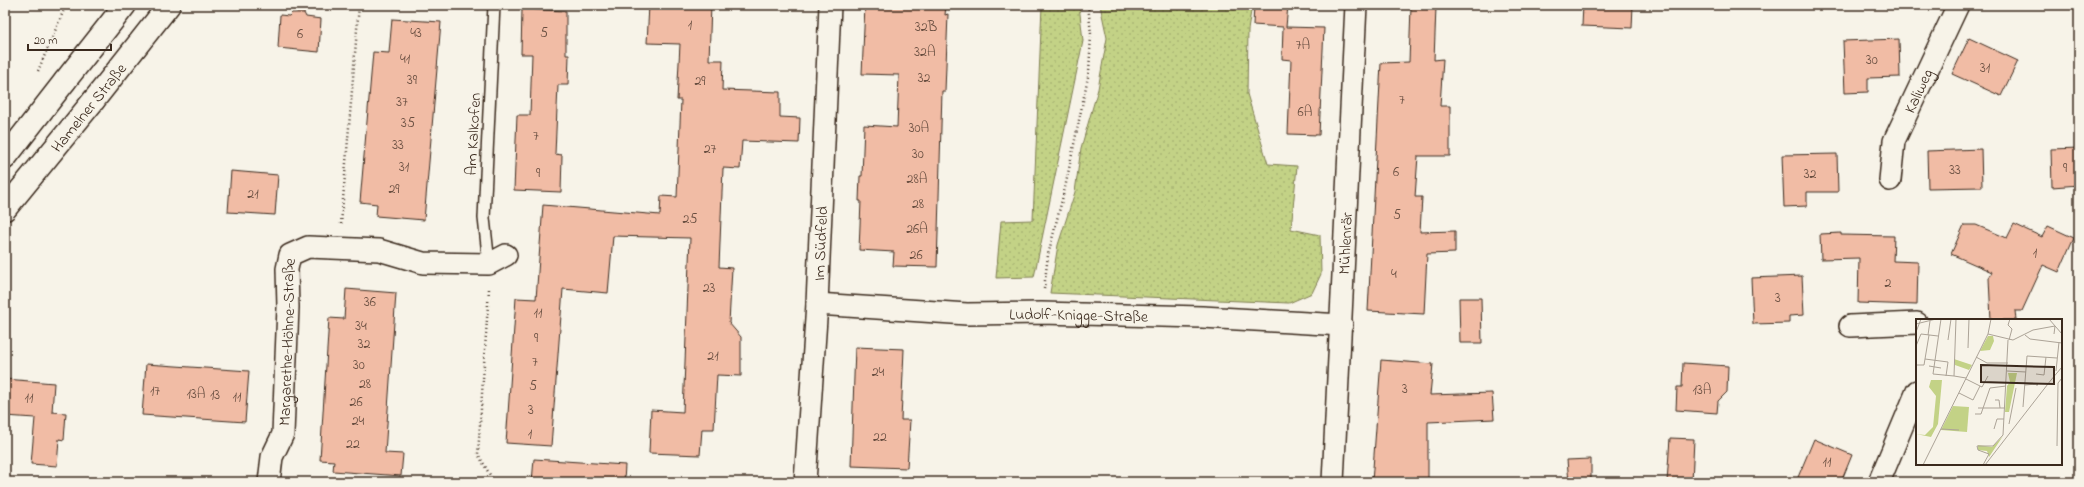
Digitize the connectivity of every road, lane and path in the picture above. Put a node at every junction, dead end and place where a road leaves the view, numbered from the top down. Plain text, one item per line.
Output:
1 (66, 5) edge
2 (124, 5) edge
3 (169, 5) edge
4 (359, 5) edge
5 (494, 5) edge
6 (830, 5) edge
7 (1088, 5) edge
8 (1356, 5) edge
9 (1958, 5) edge
10 (36, 76) dead end
11 (5, 158) edge
12 (1890, 180) dead end
13 (5, 209) edge
14 (339, 248) junction
15 (497, 260) junction
16 (816, 304) junction
17 (1041, 313) junction
18 (1916, 323) edge
19 (1342, 325) junction
20 (1850, 326) dead end
21 (1916, 393) edge
22 (269, 482) edge
23 (494, 482) edge
24 (805, 482) edge
25 (1333, 482) edge
26 (1879, 482) edge

1 - 10 path
2 - 11 main road, Hamelner Straße
3 - 13 main road, Hamelner Straße
4 - 14 path
5 - 15 lane, Am Kalkofen
6 - 16 street, Im Südfeld
7 - 17 path
8 - 19 street, Mühlenrär
9 - 12 street, Kaliweg
14 - 15 street, Margarethe-Höhne-Straße
14 - 22 street, Margarethe-Höhne-Straße
15 - 23 path
16 - 17 street, Ludolf-Knigge-Straße
16 - 24 street, Im Südfeld
17 - 19 street, Ludolf-Knigge-Straße
18 - 20 street
19 - 25 street, Mühlenrär
21 - 26 street

